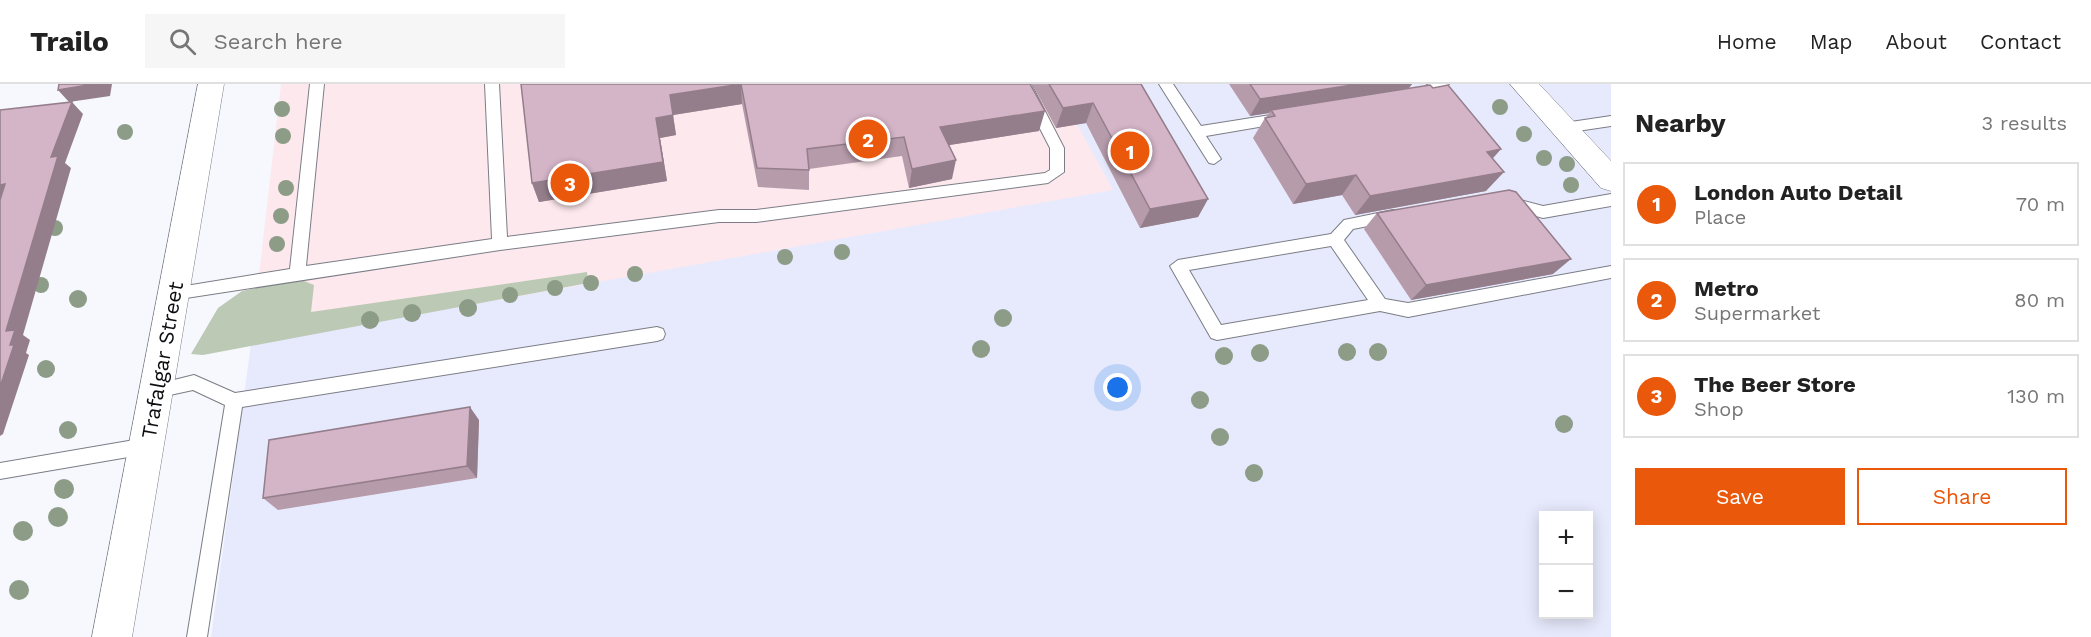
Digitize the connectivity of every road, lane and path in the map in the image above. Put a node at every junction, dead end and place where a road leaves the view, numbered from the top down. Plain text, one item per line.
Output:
1 (211, 84) edge
2 (317, 84) edge
3 (492, 84) edge
4 (1024, 84) edge
5 (1166, 84) edge
6 (1523, 84) edge
7 (1438, 87) edge
8 (1402, 100) edge
9 (1299, 116) edge
10 (1611, 121) edge
11 (1564, 128) junction
12 (1197, 132) junction
13 (1214, 159) dead end
14 (1611, 180) edge
15 (1493, 198) edge
16 (1611, 200) edge
17 (1404, 214) edge
18 (1335, 239) junction
19 (500, 244) junction
20 (1611, 272) edge
21 (297, 274) junction
22 (173, 294) junction
23 (1380, 304) junction
24 (657, 334) dead end
25 (156, 391) junction
26 (234, 401) junction
27 (146, 446) junction
28 (0, 471) edge
29 (112, 637) edge
30 (197, 637) edge

1 - 22 main road, Trafalgar Street
2 - 21 lane
3 - 19 lane
4 - 19 lane
5 - 12 lane
6 - 11 main road
7 - 8 lane
9 - 12 lane
10 - 11 lane
11 - 14 main road
12 - 13 lane
15 - 16 lane
17 - 18 lane
18 - 23 lane
18 - 23 lane
19 - 21 lane
20 - 23 lane
21 - 22 lane
22 - 25 main road, Trafalgar Street
24 - 26 lane
25 - 26 lane
25 - 27 main road, Trafalgar Street
26 - 30 lane
27 - 28 lane
27 - 29 main road, Trafalgar Street

